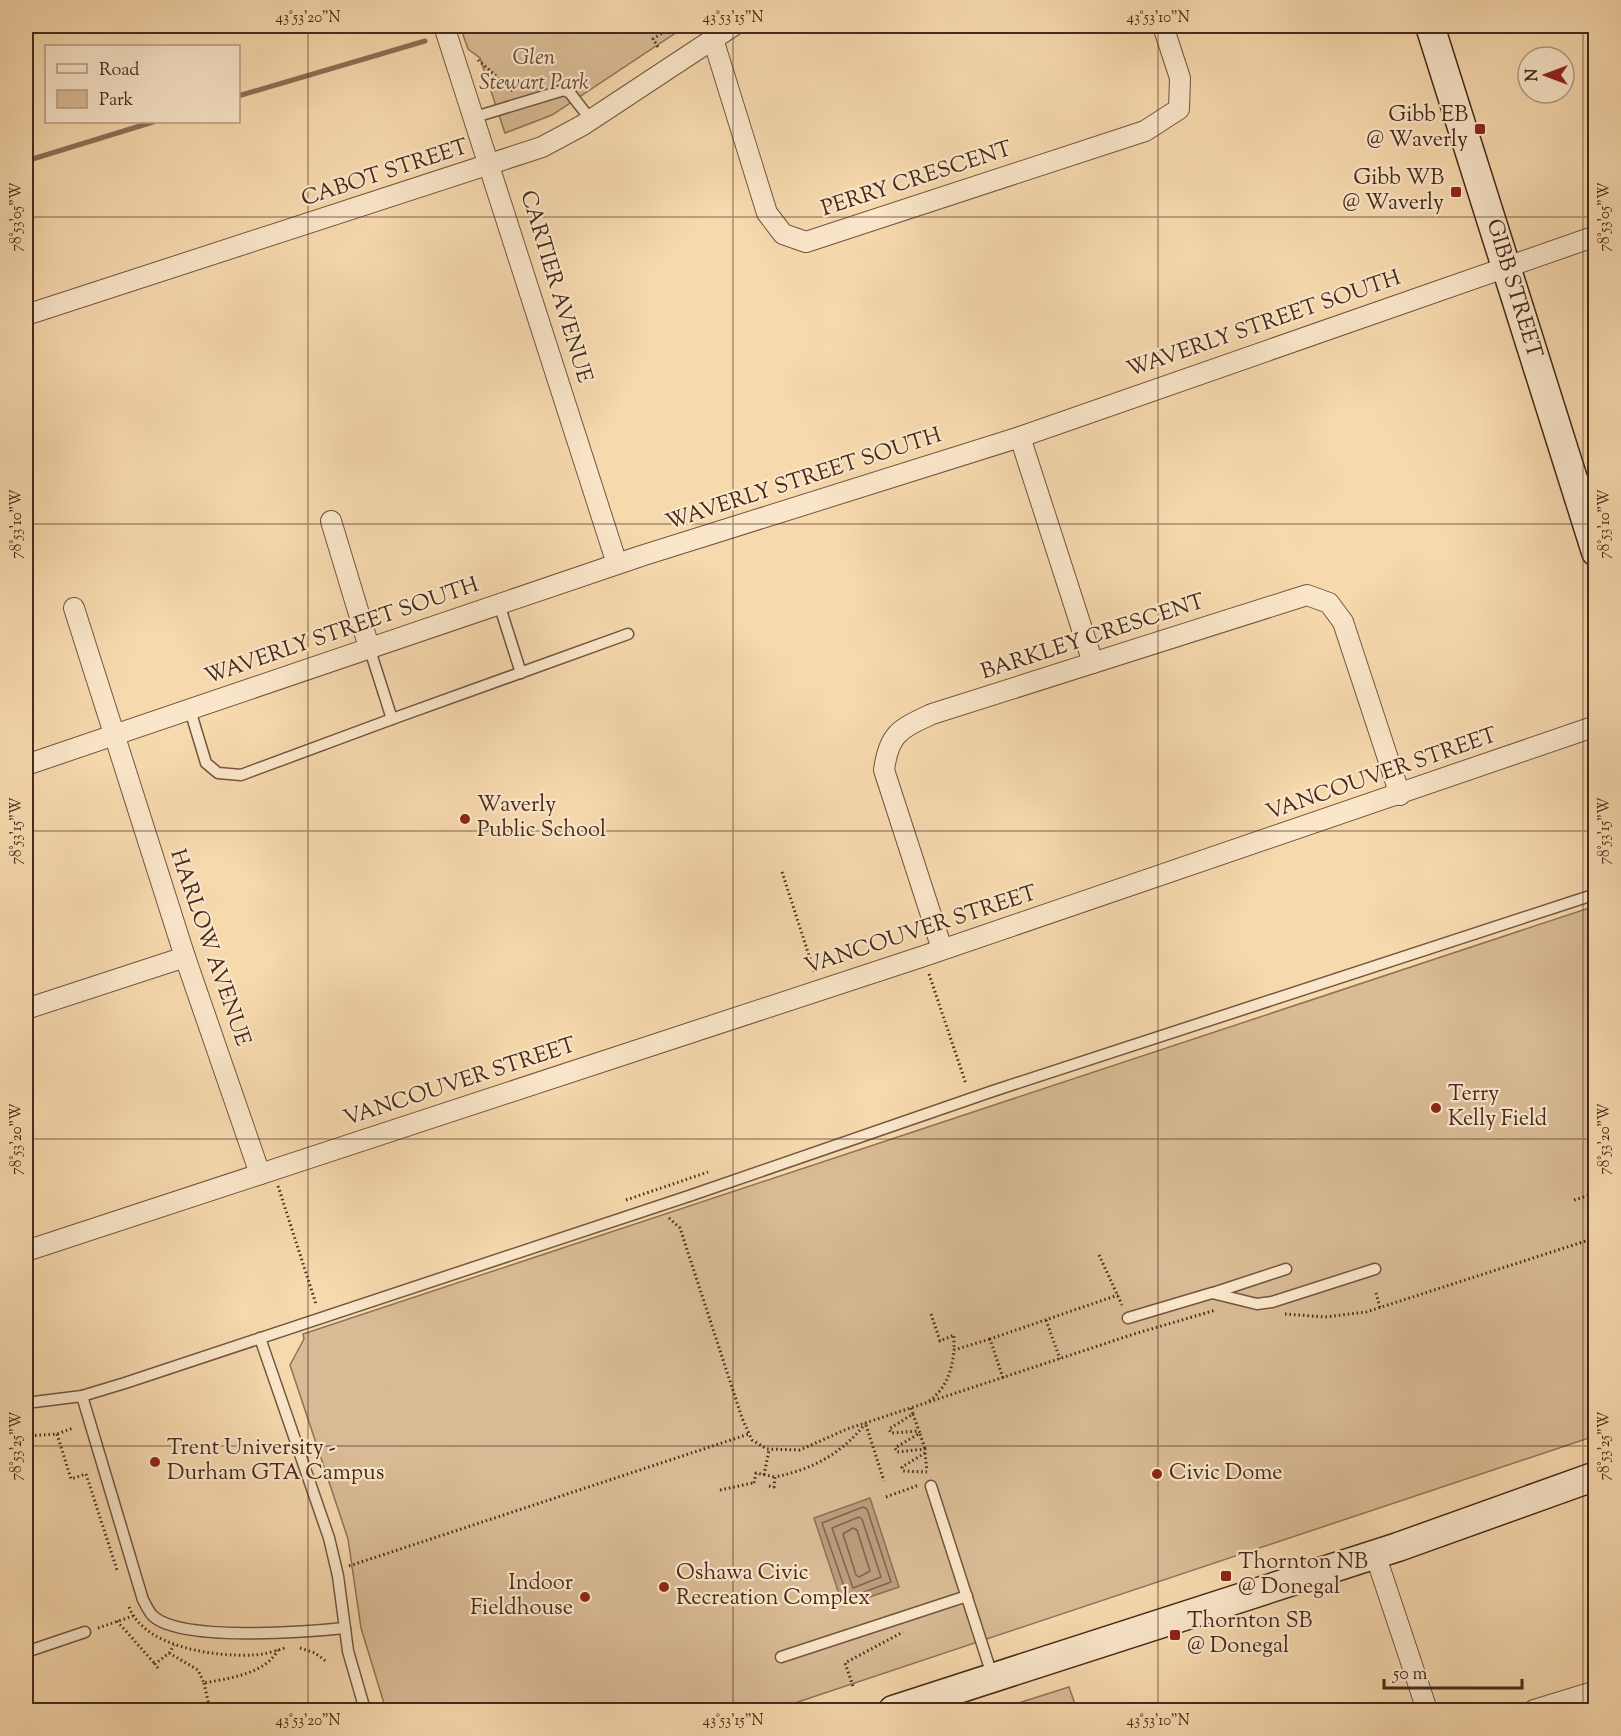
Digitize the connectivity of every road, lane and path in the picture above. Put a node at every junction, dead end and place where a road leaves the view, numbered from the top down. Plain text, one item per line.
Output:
1 (444, 26) edge
2 (673, 26) edge
3 (733, 26) edge
4 (1163, 26) edge
5 (1430, 26) edge
6 (713, 39) junction
7 (658, 47) dead end
8 (478, 60) dead end
9 (514, 93) dead end
10 (475, 117) junction
11 (591, 120) junction
12 (491, 165) junction
13 (1596, 236) edge
14 (1506, 267) junction
15 (26, 315) edge
16 (1020, 436) junction
17 (1586, 486) edge
18 (331, 521) dead end
19 (1596, 552) edge
20 (617, 564) junction
21 (500, 604) junction
22 (74, 608) dead end
23 (628, 634) dead end
24 (369, 648) junction
25 (1093, 663) junction
26 (520, 673) junction
27 (190, 710) junction
28 (392, 719) junction
29 (1596, 726) edge
30 (113, 736) junction
31 (26, 765) edge
32 (1400, 795) junction
33 (782, 872) dead end
34 (1596, 894) edge
35 (942, 949) junction
36 (924, 956) junction
37 (185, 957) junction
38 (820, 990) junction
39 (26, 1009) edge
40 (966, 1086) dead end
41 (266, 1172) junction
42 (651, 1191) dead end
43 (1574, 1200) dead end
44 (657, 1207) junction
45 (1596, 1213) edge
46 (1592, 1239) dead end
47 (26, 1251) edge
48 (1099, 1256) dead end
49 (1286, 1269) dead end
50 (1375, 1269) dead end
51 (1212, 1293) junction
52 (1376, 1293) dead end
53 (1118, 1295) junction
54 (316, 1304) dead end
55 (1380, 1308) junction
56 (1219, 1310) dead end
57 (1282, 1313) dead end
58 (931, 1314) dead end
59 (1128, 1318) joint
60 (1046, 1320) junction
61 (260, 1338) junction
62 (990, 1339) junction
63 (954, 1350) junction
64 (1060, 1359) junction
65 (1004, 1378) junction
66 (82, 1396) junction
67 (26, 1403) edge
68 (926, 1403) junction
69 (911, 1408) junction
70 (914, 1414) junction
71 (865, 1424) junction
72 (73, 1428) dead end
73 (919, 1432) junction
74 (57, 1434) junction
75 (749, 1434) junction
76 (26, 1436) edge
77 (769, 1450) junction
78 (925, 1451) junction
79 (927, 1471) junction
80 (764, 1475) junction
81 (1596, 1476) edge
82 (776, 1478) junction
83 (884, 1480) dead end
84 (926, 1485) junction
85 (769, 1486) dead end
86 (720, 1490) dead end
87 (886, 1497) dead end
88 (1375, 1554) junction
89 (349, 1566) dead end
90 (119, 1577) dead end
91 (967, 1596) junction
92 (127, 1600) dead end
93 (133, 1616) junction
94 (117, 1621) junction
95 (345, 1628) junction
96 (890, 1631) dead end
97 (85, 1632) joint
98 (174, 1645) junction
99 (279, 1650) junction
100 (26, 1652) edge
101 (169, 1653) junction
102 (781, 1657) dead end
103 (327, 1662) dead end
104 (993, 1678) junction
105 (204, 1683) junction
106 (853, 1686) dead end
107 (1596, 1691) edge
108 (210, 1710) edge
109 (365, 1710) edge
110 (893, 1710) edge
111 (1427, 1710) edge
112 (1534, 1710) edge

1 - 10 street, CARTIER AVENUE
2 - 7 path
3 - 6 street, CABOT STREET
4 - 6 street, PERRY CRESCENT
5 - 14 main road, GIBB STREET
6 - 11 street, CABOT STREET
8 - 9 path
10 - 11 lane
10 - 12 street, CARTIER AVENUE
11 - 12 street, CABOT STREET
12 - 15 street, CABOT STREET
12 - 20 street, CARTIER AVENUE
13 - 14 street, WAVERLY STREET SOUTH
14 - 16 street, WAVERLY STREET SOUTH
14 - 17 main road, GIBB STREET
16 - 20 street, WAVERLY STREET SOUTH
16 - 25 street
17 - 19 main road, GIBB STREET
18 - 24 street
20 - 21 street, WAVERLY STREET SOUTH
21 - 24 street, WAVERLY STREET SOUTH
21 - 26 lane
22 - 30 street, HARLOW AVENUE
23 - 26 lane
24 - 27 street, WAVERLY STREET SOUTH
24 - 28 lane
25 - 32 street, BARKLEY CRESCENT
25 - 35 street, BARKLEY CRESCENT
26 - 28 lane
27 - 28 lane
27 - 30 street, WAVERLY STREET SOUTH
29 - 32 street, VANCOUVER STREET
30 - 31 street, WAVERLY STREET SOUTH
30 - 37 street, HARLOW AVENUE
32 - 35 street, VANCOUVER STREET
33 - 38 path
34 - 44 lane
35 - 36 street, VANCOUVER STREET
36 - 38 street, VANCOUVER STREET
36 - 40 path
37 - 39 street
37 - 41 street, HARLOW AVENUE
38 - 41 street, VANCOUVER STREET
41 - 47 street, VANCOUVER STREET
41 - 54 path
42 - 44 path
43 - 45 path
44 - 61 lane
44 - 75 path
46 - 55 path
48 - 53 path
49 - 51 lane
50 - 51 lane
51 - 59 lane
52 - 55 path
53 - 59 path
53 - 60 path
55 - 57 path
56 - 64 path
58 - 63 path
60 - 62 path
60 - 64 path
61 - 66 lane
61 - 95 lane
62 - 63 path
62 - 65 path
63 - 68 path
64 - 65 path
65 - 68 path
66 - 67 lane
66 - 95 lane
68 - 69 path
69 - 70 path
69 - 71 path
70 - 73 path
70 - 73 path
71 - 77 path
71 - 82 path
71 - 83 path
72 - 74 path
73 - 78 path
73 - 78 path
74 - 76 path
74 - 90 path
75 - 77 path
75 - 89 path
77 - 80 path
78 - 79 path
78 - 79 path
79 - 84 path
80 - 82 path
80 - 86 path
81 - 88 main road
82 - 85 path
84 - 87 path
84 - 91 lane
88 - 104 main road
88 - 111 street
91 - 102 lane
91 - 104 lane
92 - 93 path
93 - 94 path
93 - 98 path
94 - 97 path
94 - 101 path
95 - 109 lane
96 - 106 path
97 - 100 lane
98 - 99 path
98 - 101 path
99 - 103 path
99 - 105 path
101 - 105 path
104 - 110 main road
105 - 108 path
107 - 112 street

